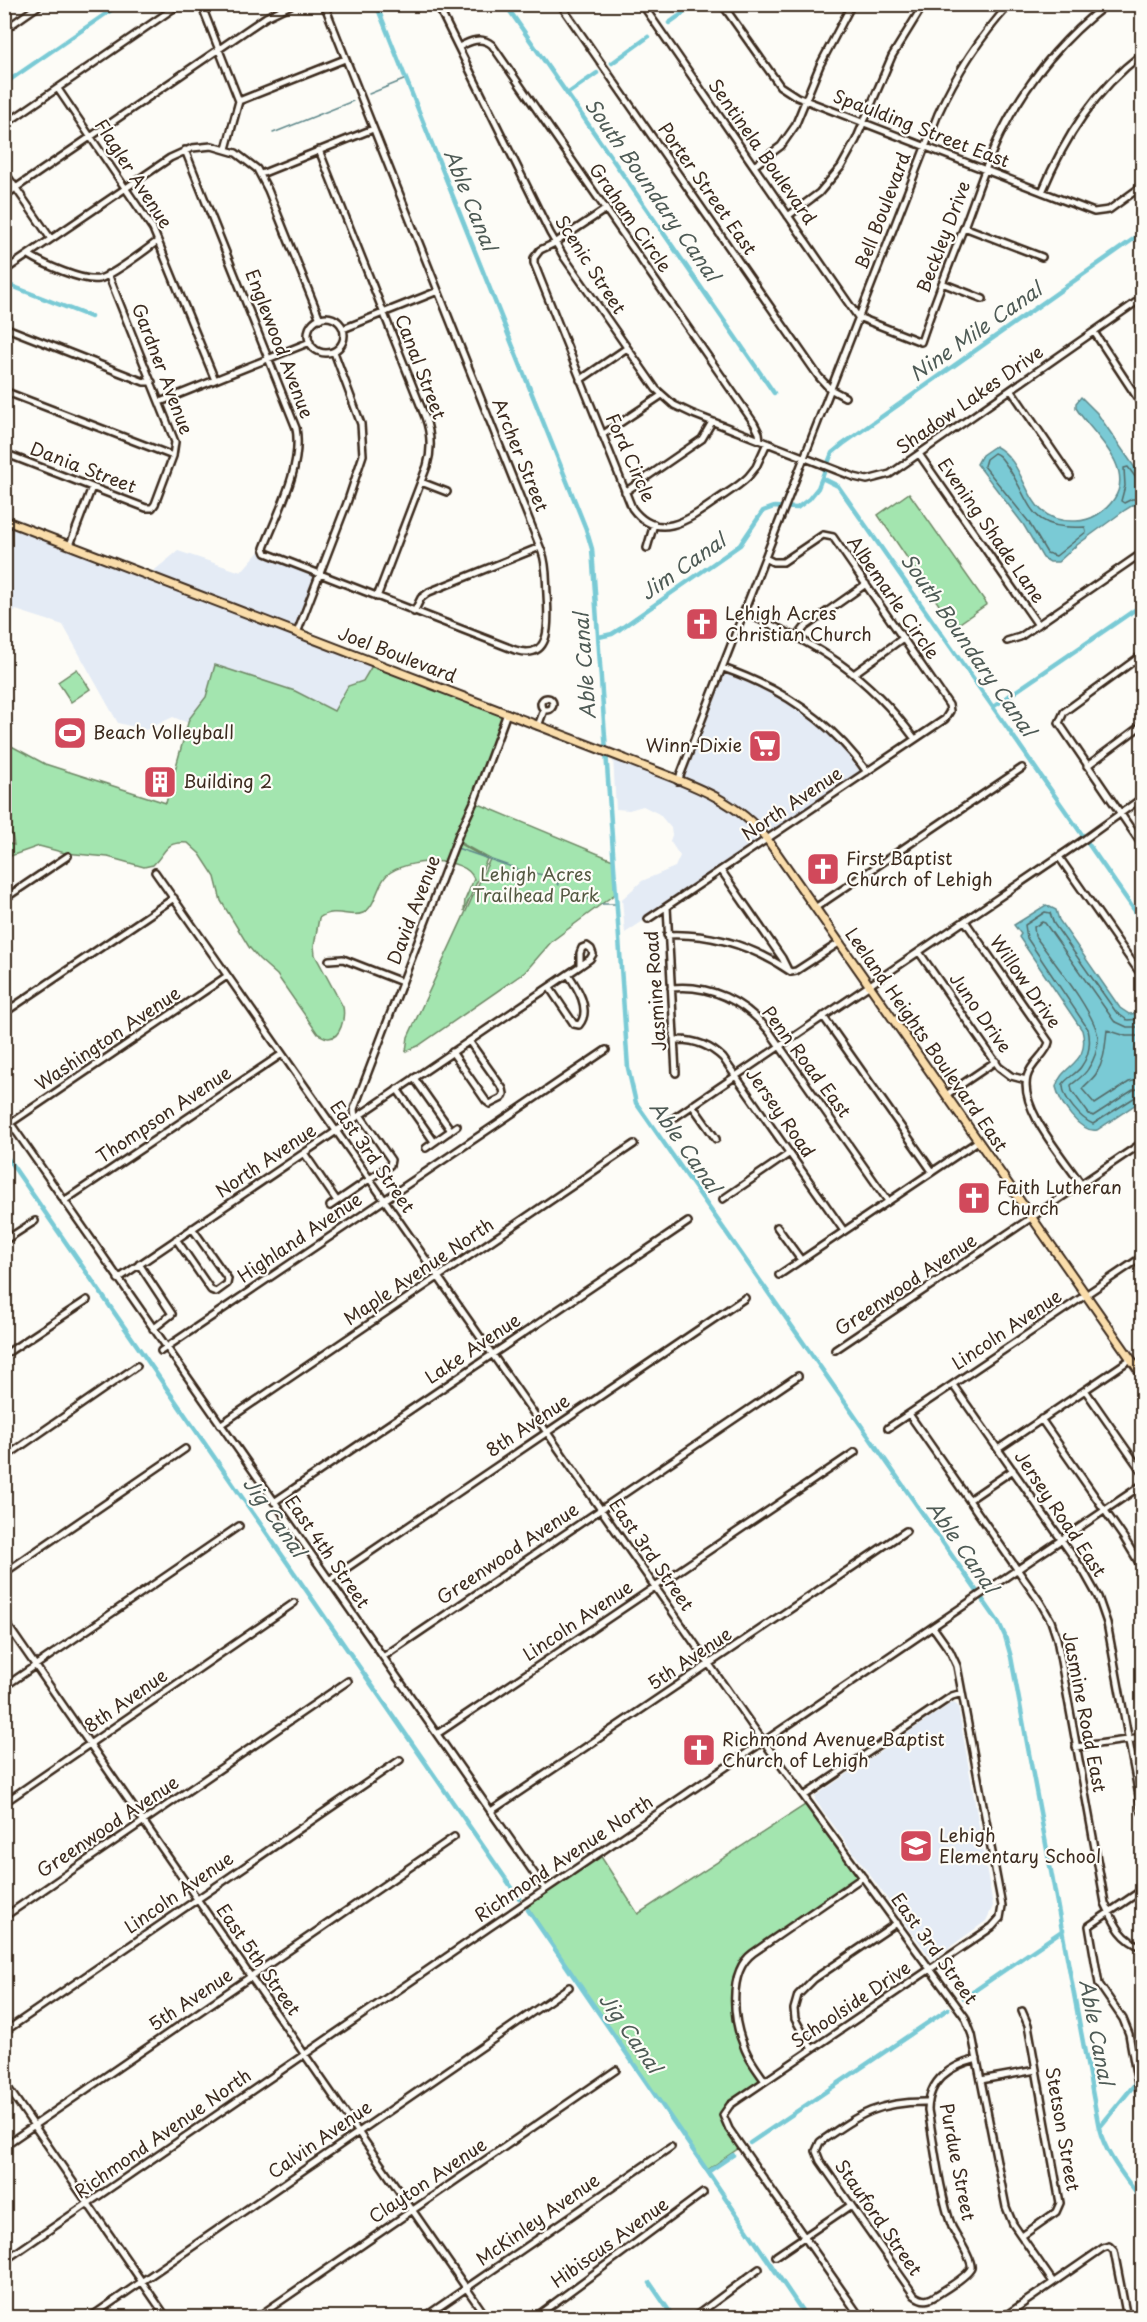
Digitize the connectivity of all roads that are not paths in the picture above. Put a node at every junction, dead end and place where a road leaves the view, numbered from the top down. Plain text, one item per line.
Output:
1 (41, 4) edge
2 (180, 4) edge
3 (201, 4) edge
4 (293, 4) edge
5 (324, 4) edge
6 (437, 4) edge
7 (560, 4) edge
8 (642, 4) edge
9 (722, 4) edge
10 (852, 4) edge
11 (924, 4) edge
12 (1010, 4) edge
13 (1107, 4) edge
14 (4, 30) edge
15 (459, 48) junction
16 (219, 49) junction
17 (1143, 54) edge
18 (345, 59) junction
19 (58, 88) junction
20 (239, 101) junction
21 (806, 101) junction
22 (863, 123) junction
23 (4, 125) edge
24 (373, 129) junction
25 (91, 136) junction
26 (924, 147) junction
27 (226, 149) junction
28 (185, 150) junction
29 (319, 150) junction
30 (754, 166) junction
31 (986, 170) junction
32 (4, 171) edge
33 (261, 174) junction
34 (1143, 186) edge
35 (16, 188) junction
36 (126, 188) junction
37 (1042, 192) junction
38 (4, 196) edge
39 (606, 209) junction
40 (788, 216) junction
41 (964, 227) junction
42 (51, 239) junction
43 (158, 241) junction
44 (555, 243) junction
45 (29, 255) junction
46 (1042, 257) dead end
47 (4, 271) edge
48 (108, 274) junction
49 (942, 283) junction
50 (438, 291) junction
51 (1143, 298) edge
52 (983, 299) dead end
53 (384, 313) junction
54 (858, 316) junction
55 (320, 319) junction
56 (4, 327) edge
57 (343, 329) junction
58 (1094, 332) junction
59 (310, 342) junction
60 (627, 348) junction
61 (334, 352) junction
62 (269, 358) junction
63 (215, 380) junction
64 (580, 380) junction
65 (152, 382) junction
66 (830, 389) junction
67 (1011, 390) junction
68 (4, 391) edge
69 (662, 395) junction
70 (845, 397) dead end
71 (160, 402) junction
72 (1143, 405) edge
73 (712, 422) junction
74 (602, 435) junction
75 (760, 440) junction
76 (767, 443) junction
77 (4, 453) edge
78 (919, 454) junction
79 (173, 456) junction
80 (804, 458) junction
81 (1070, 476) dead end
82 (422, 482) junction
83 (92, 487) junction
84 (447, 492) dead end
85 (625, 492) junction
86 (152, 508) joint
87 (4, 520) edge
88 (654, 525) junction
89 (70, 545) junction
90 (540, 547) junction
91 (647, 548) dead end
92 (266, 553) joint
93 (1143, 553) edge
94 (765, 558) junction
95 (320, 575) junction
96 (866, 584) junction
97 (377, 597) junction
98 (414, 612) junction
99 (744, 613) junction
100 (1038, 625) junction
101 (297, 633) junction
102 (798, 636) junction
103 (903, 638) junction
104 (1007, 641) dead end
105 (1143, 655) edge
106 (723, 668) junction
107 (855, 674) junction
108 (544, 710) dead end
109 (950, 711) joint
110 (507, 713) junction
111 (1143, 725) edge
112 (538, 726) junction
113 (915, 739) junction
114 (1087, 766) junction
115 (1022, 768) dead end
116 (867, 772) junction
117 (678, 781) junction
118 (1143, 798) edge
119 (1121, 814) junction
120 (767, 839) junction
121 (1143, 845) edge
122 (68, 856) dead end
123 (1059, 857) junction
124 (721, 870) junction
125 (155, 872) dead end
126 (174, 898) junction
127 (4, 899) edge
128 (667, 907) junction
129 (815, 908) junction
130 (648, 919) dead end
131 (965, 921) junction
132 (667, 935) junction
133 (839, 943) junction
134 (919, 952) junction
135 (329, 960) dead end
136 (580, 966) dead end
137 (787, 969) junction
138 (568, 974) junction
139 (227, 976) junction
140 (1143, 976) edge
141 (402, 982) junction
142 (869, 986) junction
143 (549, 987) junction
144 (670, 988) junction
145 (4, 1013) edge
146 (823, 1016) junction
147 (674, 1040) junction
148 (469, 1041) junction
149 (779, 1046) junction
150 (606, 1050) dead end
151 (452, 1052) junction
152 (282, 1054) junction
153 (996, 1061) junction
154 (676, 1073) dead end
155 (736, 1076) junction
156 (414, 1078) junction
157 (1026, 1080) junction
158 (398, 1089) junction
159 (511, 1090) dead end
160 (946, 1095) junction
161 (503, 1096) junction
162 (692, 1105) junction
163 (4, 1116) edge
164 (357, 1116) junction
165 (670, 1120) dead end
166 (6, 1126) junction
167 (457, 1126) dead end
168 (336, 1131) junction
169 (449, 1132) junction
170 (716, 1139) dead end
171 (436, 1141) junction
172 (978, 1141) junction
173 (1143, 1143) edge
174 (634, 1144) dead end
175 (426, 1148) dead end
176 (304, 1153) junction
177 (790, 1153) junction
178 (932, 1171) junction
179 (369, 1179) junction
180 (1081, 1184) junction
181 (723, 1199) dead end
182 (384, 1200) junction
183 (64, 1201) junction
184 (337, 1201) junction
185 (888, 1201) junction
186 (330, 1206) dead end
187 (1032, 1218) junction
188 (34, 1221) dead end
189 (688, 1222) dead end
190 (777, 1227) dead end
191 (192, 1228) junction
192 (844, 1231) junction
193 (176, 1239) junction
194 (4, 1242) edge
195 (1143, 1257) edge
196 (801, 1260) junction
197 (140, 1264) junction
198 (779, 1275) dead end
199 (438, 1277) junction
200 (118, 1279) junction
201 (1086, 1295) junction
202 (745, 1298) dead end
203 (87, 1300) dead end
204 (153, 1329) junction
205 (164, 1349) junction
206 (835, 1350) dead end
207 (4, 1355) edge
208 (492, 1355) junction
209 (1131, 1359) junction
210 (137, 1366) dead end
211 (798, 1376) dead end
212 (1143, 1376) edge
213 (953, 1385) junction
214 (1085, 1390) junction
215 (909, 1414) junction
216 (1041, 1419) junction
217 (220, 1425) junction
218 (888, 1428) dead end
219 (546, 1432) junction
220 (184, 1449) dead end
221 (998, 1449) junction
222 (855, 1452) dead end
223 (4, 1458) edge
224 (1012, 1470) junction
225 (1143, 1472) edge
226 (1143, 1485) edge
227 (969, 1500) junction
228 (274, 1502) junction
229 (601, 1510) junction
230 (1105, 1510) junction
231 (239, 1526) dead end
232 (906, 1531) dead end
233 (1061, 1540) junction
234 (1143, 1568) edge
235 (1018, 1569) junction
236 (4, 1573) edge
237 (329, 1580) junction
238 (655, 1587) junction
239 (294, 1603) dead end
240 (4, 1620) edge
241 (933, 1627) junction
242 (383, 1657) junction
243 (709, 1664) junction
244 (36, 1666) junction
245 (348, 1681) dead end
246 (4, 1687) edge
247 (962, 1693) junction
248 (437, 1734) junction
249 (1143, 1734) edge
250 (1128, 1738) junction
251 (764, 1741) junction
252 (90, 1744) junction
253 (1076, 1747) junction
254 (400, 1760) dead end
255 (804, 1796) junction
256 (4, 1803) edge
257 (491, 1811) junction
258 (1143, 1812) edge
259 (144, 1821) junction
260 (454, 1837) dead end
261 (863, 1877) junction
262 (545, 1889) junction
263 (1143, 1890) edge
264 (197, 1899) junction
265 (1110, 1913) junction
266 (4, 1917) edge
267 (897, 1923) junction
268 (1143, 1947) edge
269 (931, 1969) junction
270 (251, 1977) junction
271 (569, 1987) dead end
272 (1022, 2011) dead end
273 (4, 2032) edge
274 (812, 2049) junction
275 (305, 2054) junction
276 (977, 2059) junction
277 (616, 2070) dead end
278 (1036, 2070) junction
279 (981, 2080) junction
280 (765, 2081) junction
281 (4, 2082) edge
282 (929, 2103) junction
283 (1143, 2107) edge
284 (34, 2126) junction
285 (358, 2132) junction
286 (4, 2146) edge
287 (671, 2147) dead end
288 (703, 2193) dead end
289 (88, 2204) junction
290 (851, 2205) junction
291 (412, 2210) junction
292 (1022, 2236) junction
293 (805, 2237) junction
294 (776, 2256) dead end
295 (4, 2261) edge
296 (759, 2269) dead end
297 (142, 2281) junction
298 (1053, 2282) junction
299 (466, 2288) junction
300 (921, 2300) joint
301 (858, 2316) edge
302 (89, 2318) edge
303 (167, 2318) edge
304 (256, 2318) edge
305 (423, 2318) edge
306 (487, 2318) edge
307 (534, 2318) edge
308 (693, 2318) edge
309 (1002, 2318) edge
310 (1127, 2318) edge

1 - 14 street
2 - 19 street
3 - 16 street
4 - 16 street
5 - 18 street, Archer Street
6 - 15 street, Scenic Street
7 - 66 street, Porter Street East
8 - 30 street, Sentinela Boulevard
9 - 21 street, Spaulding Street East
10 - 21 street
11 - 22 street
12 - 26 street, Bell Boulevard
13 - 31 street, Beckley Drive
15 - 39 street, Graham Circle
15 - 44 street, Scenic Street
16 - 20 street
16 - 25 street
17 - 37 street
18 - 20 street
18 - 24 street, Archer Street
19 - 23 street
19 - 25 street, Flagler Avenue
20 - 27 street
21 - 22 street, Spaulding Street East
21 - 30 street
22 - 26 street, Spaulding Street East
22 - 40 street
24 - 29 street
24 - 50 street, Archer Street
25 - 35 street
25 - 36 street, Flagler Avenue
26 - 31 street, Spaulding Street East
26 - 54 street, Bell Boulevard
27 - 28 street
27 - 33 street
28 - 36 street
28 - 62 street, Englewood Avenue
29 - 33 street
29 - 53 street, Canal Street
30 - 40 street, Sentinela Boulevard
31 - 37 street, Spaulding Street East
31 - 41 street, Beckley Drive
32 - 35 street
33 - 55 street
34 - 37 street, Spaulding Street East
35 - 38 street
35 - 42 street
36 - 42 street
36 - 43 street, Flagler Avenue
39 - 44 street
39 - 75 street, Graham Circle
40 - 54 street, Sentinela Boulevard
41 - 46 street
41 - 49 street, Beckley Drive
42 - 45 street
43 - 48 street
43 - 63 street, Flagler Avenue
44 - 60 street, Scenic Street
44 - 64 street, Ford Circle
45 - 47 street
45 - 48 street
48 - 65 street, Gardner Avenue
49 - 52 street
49 - 54 street, Beckley Drive
50 - 53 street
50 - 90 street, Archer Street
51 - 58 street, Shadow Lakes Drive
53 - 57 street
53 - 82 street, Canal Street
54 - 66 street, Bell Boulevard
55 - 57 street
55 - 59 street
56 - 65 street
57 - 61 street
58 - 67 street, Shadow Lakes Drive
58 - 72 street
59 - 61 street
59 - 62 street
60 - 64 street
60 - 69 street, Scenic Street
61 - 95 street
62 - 63 street
62 - 92 street, Englewood Avenue
63 - 71 street
64 - 74 street, Ford Circle
65 - 71 street, Gardner Avenue
66 - 70 street
66 - 80 street, Bell Boulevard
67 - 78 street, Shadow Lakes Drive
67 - 81 street
68 - 79 street
69 - 73 street, Scenic Street
69 - 74 street
71 - 79 street, Gardner Avenue
73 - 75 street, Scenic Street
73 - 85 street
74 - 85 street, Ford Circle
75 - 76 street, Scenic Street
76 - 80 street, Scenic Street
76 - 88 street, Ford Circle
77 - 83 street, Dania Street
78 - 80 street, Shadow Lakes Drive
78 - 100 street, Evening Shade Lane
79 - 86 street, Gardner Avenue
80 - 94 street, Bell Boulevard
82 - 84 street
82 - 97 street, Canal Street
83 - 86 street, Dania Street
83 - 89 street
85 - 88 street, Ford Circle
87 - 89 main road, Joel Boulevard
88 - 91 street
89 - 101 main road, Joel Boulevard
90 - 98 street
90 - 98 street, Archer Street
92 - 95 street, Archer Street
93 - 100 street
94 - 96 street, Albemarle Circle
94 - 99 street, Bell Boulevard
95 - 97 street, Archer Street
95 - 101 street
96 - 102 street
96 - 103 street, Albemarle Circle
97 - 98 street, Archer Street
99 - 102 street
99 - 106 street, Bell Boulevard
100 - 104 street
101 - 110 main road, Joel Boulevard
102 - 107 street
103 - 107 street
103 - 109 street, Albemarle Circle
105 - 114 street
106 - 116 street
106 - 117 street, Bell Boulevard
107 - 113 street
108 - 112 street
109 - 113 street, North Avenue
110 - 112 main road, Joel Boulevard
110 - 141 street, David Avenue
111 - 114 street
112 - 117 main road, Joel Boulevard
113 - 116 street, North Avenue
114 - 119 street
115 - 129 street
116 - 120 street, North Avenue
117 - 120 main road, Joel Boulevard
118 - 119 street
119 - 121 street
119 - 123 street
120 - 124 street, North Avenue
120 - 129 main road, Leeland Heights Boulevard East
122 - 127 street
123 - 131 street
123 - 140 street
124 - 128 street, North Avenue
124 - 137 street
125 - 126 street, East 3rd Street
126 - 139 street, East 3rd Street
126 - 145 street
128 - 130 street, North Avenue
128 - 132 street, Jasmine Road
129 - 133 main road, Leeland Heights Boulevard East
131 - 134 street
131 - 157 street, Willow Drive
132 - 137 street
132 - 144 street, Jasmine Road
133 - 137 street
133 - 142 main road, Leeland Heights Boulevard East
134 - 142 street
134 - 153 street, Juno Drive
135 - 141 street
136 - 138 street, North Avenue
138 - 143 street, North Avenue
138 - 143 street
139 - 152 street, East 3rd Street
139 - 166 street, Washington Avenue
141 - 164 street, David Avenue
142 - 146 street
142 - 160 main road, Leeland Heights Boulevard East
143 - 148 street, North Avenue
144 - 147 street, Jasmine Road
144 - 149 street, Penn Road East
146 - 149 street
146 - 178 street
147 - 154 street, Jasmine Road
147 - 155 street, Jersey Road
148 - 151 street, North Avenue
148 - 161 street
149 - 155 street
149 - 185 street, Penn Road East
150 - 182 street, Highland Avenue
151 - 156 street, North Avenue
151 - 161 street
152 - 168 street, East 3rd Street
152 - 183 street, Thompson Avenue
153 - 157 street, Juno Drive
153 - 160 street
155 - 162 street
155 - 177 street, Jersey Road
156 - 158 street, North Avenue
156 - 169 street
157 - 180 street
158 - 164 street, North Avenue
158 - 171 street
159 - 161 street
160 - 172 main road, Leeland Heights Boulevard East
162 - 165 street
162 - 170 street
163 - 166 street
164 - 168 street, North Avenue
164 - 179 street
166 - 183 street, East 4th Street
167 - 169 street
168 - 176 street, North Avenue
168 - 179 street, East 3rd Street
169 - 171 street
171 - 175 street
172 - 178 street
172 - 187 main road, Leeland Heights Boulevard East
173 - 180 street, Greenwood Avenue
174 - 199 street, Maple Avenue North
176 - 184 street
176 - 191 street, North Avenue
177 - 181 street
177 - 192 street, Jersey Road
178 - 185 street
179 - 182 street, East 3rd Street
179 - 184 street
180 - 187 street, Greenwood Avenue
182 - 199 street, East 3rd Street
182 - 205 street, Highland Avenue
183 - 200 street, East 4th Street
184 - 186 street
185 - 192 street
187 - 201 main road, Leeland Heights Boulevard East
187 - 206 street, Greenwood Avenue
188 - 194 street
189 - 208 street, Lake Avenue
190 - 196 street
191 - 193 street, North Avenue
191 - 193 street
192 - 196 street
193 - 197 street, North Avenue
195 - 201 street, Lincoln Avenue
196 - 198 street
197 - 200 street, North Avenue
197 - 204 street
199 - 208 street, East 3rd Street
199 - 217 street, Maple Avenue North
200 - 204 street, East 4th Street
201 - 209 main road, Leeland Heights Boulevard East
201 - 213 street, Lincoln Avenue
202 - 219 street, 8th Avenue
203 - 207 street
204 - 205 street, East 4th Street
205 - 217 street, East 4th Street
208 - 219 street, East 3rd Street
208 - 228 street, Lake Avenue
209 - 212 main road, Leeland Heights Boulevard East
209 - 214 street
210 - 223 street
211 - 229 street, Greenwood Avenue
213 - 215 street, Lincoln Avenue
213 - 221 street, Jersey Road East
214 - 216 street
214 - 225 street
215 - 218 street, Lincoln Avenue
215 - 227 street, Jasmine Road East
216 - 221 street
216 - 230 street
217 - 228 street, East 4th Street
219 - 229 street, East 3rd Street
219 - 237 street, 8th Avenue
220 - 236 street
221 - 224 street, Jersey Road East
222 - 238 street, Lincoln Avenue
224 - 227 street
224 - 233 street, Jersey Road East
226 - 230 street, Richmond Avenue North
227 - 235 street, Jasmine Road East
228 - 237 street, East 4th Street
229 - 238 street, East 3rd Street
229 - 242 street, Greenwood Avenue
230 - 233 street, Richmond Avenue North
230 - 234 street
231 - 244 street
232 - 243 street, 5th Avenue
233 - 235 street, Richmond Avenue North
233 - 250 street, Jersey Road East
235 - 241 street, Richmond Avenue North
235 - 253 street, Jasmine Road East
237 - 242 street, East 4th Street
238 - 243 street, East 3rd Street
238 - 248 street, Lincoln Avenue
239 - 252 street, 8th Avenue
240 - 244 street, East 5th Street
241 - 247 street, Schoolside Drive
241 - 251 street, Richmond Avenue North
242 - 248 street, East 4th Street
243 - 251 street, East 3rd Street
243 - 257 street, 5th Avenue
244 - 246 street
244 - 252 street, East 5th Street
245 - 259 street, Greenwood Avenue
247 - 255 street
247 - 269 street, Schoolside Drive
248 - 257 street, East 4th Street
249 - 250 street
250 - 253 street
250 - 258 street, Jersey Road East
251 - 255 street, East 3rd Street
251 - 262 street, Richmond Avenue North
252 - 256 street, 8th Avenue
252 - 259 street, East 5th Street
253 - 265 street, Jasmine Road East
254 - 264 street, Lincoln Avenue
255 - 261 street, East 3rd Street
257 - 262 street, East 4th Street
259 - 264 street, East 5th Street
259 - 266 street, Greenwood Avenue
260 - 270 street, 5th Avenue
261 - 267 street, East 3rd Street
261 - 280 street
262 - 275 street, Richmond Avenue North
263 - 265 street
264 - 270 street, East 5th Street
264 - 273 street, Lincoln Avenue
265 - 268 street, Jasmine Road East
265 - 283 street
267 - 269 street, East 3rd Street
267 - 274 street
269 - 274 street, Schoolside Drive
269 - 276 street, East 3rd Street
270 - 275 street, East 5th Street
270 - 284 street, 5th Avenue
271 - 285 street, Calvin Avenue
272 - 278 street, Stetson Street
274 - 280 street, Schoolside Drive
275 - 285 street, East 5th Street
275 - 289 street, Richmond Avenue North
276 - 279 street, East 3rd Street
276 - 282 street, Purdue Street
277 - 291 street, Clayton Avenue
278 - 279 street
278 - 292 street, Stetson Street
279 - 292 street, East 3rd Street
280 - 293 street, Schoolside Drive
281 - 284 street
282 - 290 street, Stauford Street
282 - 300 street, Purdue Street
284 - 286 street, 5th Avenue
284 - 289 street
285 - 291 street, East 5th Street
285 - 297 street, Calvin Avenue
287 - 299 street, McKinley Avenue
288 - 307 street, Hibiscus Avenue
289 - 295 street, Richmond Avenue North
289 - 297 street
290 - 293 street
290 - 300 street, Stauford Street
291 - 299 street, East 5th Street
291 - 304 street, Clayton Avenue
292 - 298 street, East 3rd Street
293 - 294 street
293 - 301 street
296 - 308 street
297 - 302 street, Calvin Avenue
297 - 303 street
298 - 309 street
298 - 310 street
299 - 305 street, McKinley Avenue
299 - 306 street, East 5th Street

